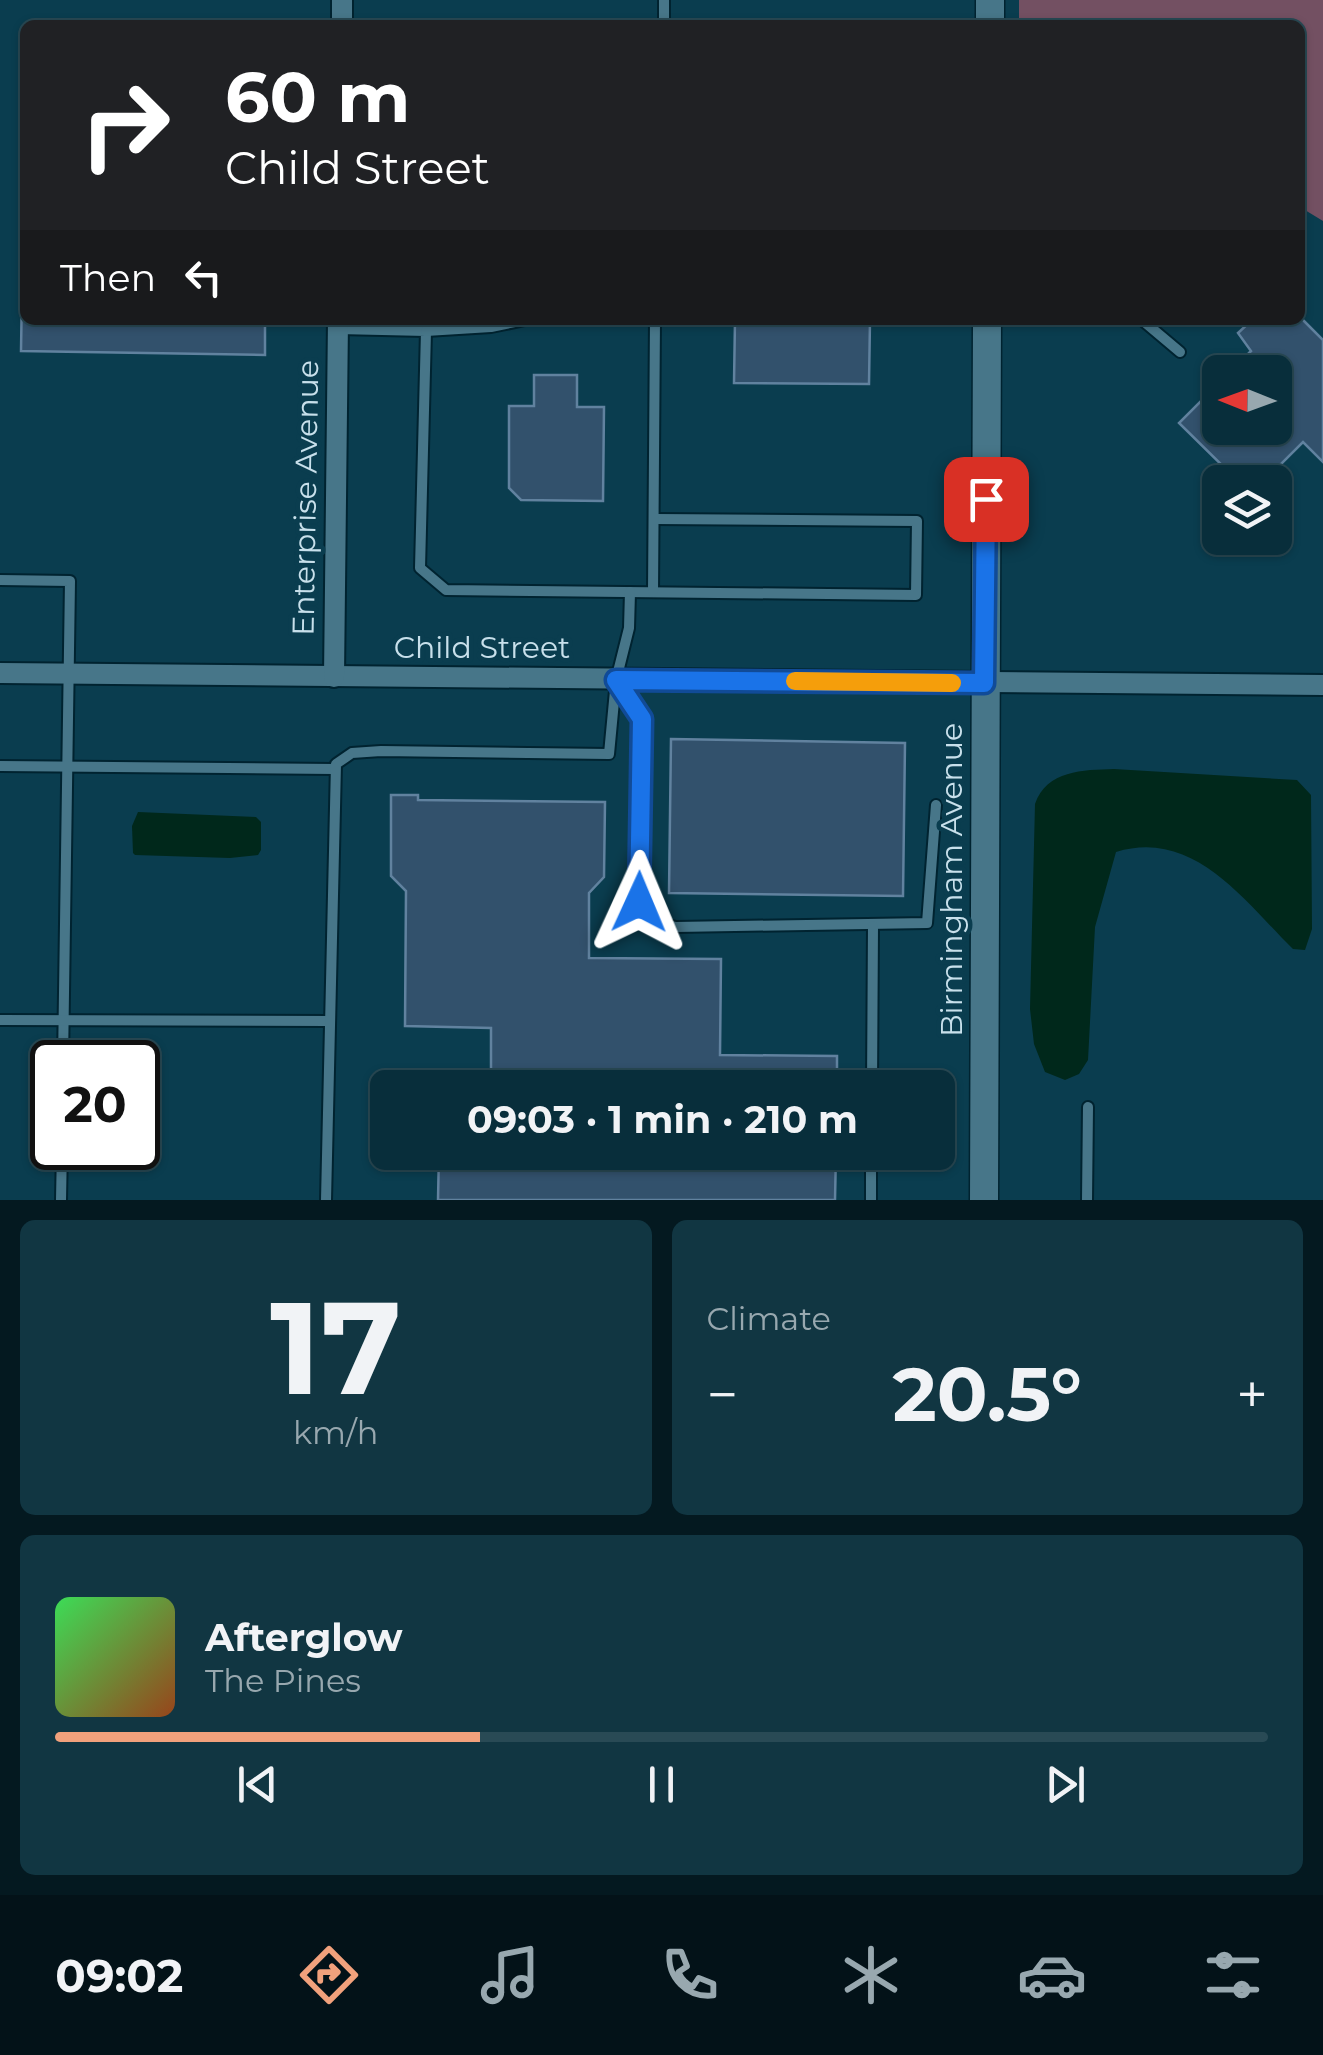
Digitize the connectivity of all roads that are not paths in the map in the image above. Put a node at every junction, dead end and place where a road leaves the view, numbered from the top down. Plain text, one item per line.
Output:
1 (338, 325) edge
2 (351, 325) edge
3 (501, 325) edge
4 (655, 325) edge
5 (987, 325) edge
6 (1148, 325) edge
7 (426, 331) junction
8 (1180, 352) dead end
9 (655, 519) junction
10 (0, 580) edge
11 (630, 592) junction
12 (653, 592) junction
13 (0, 673) edge
14 (67, 674) junction
15 (334, 677) junction
16 (616, 680) junction
17 (984, 683) junction
18 (1323, 686) edge
19 (0, 766) edge
20 (66, 767) junction
21 (334, 769) junction
22 (936, 805) dead end
23 (872, 926) junction
24 (0, 1020) edge
25 (63, 1021) junction
26 (329, 1022) junction
27 (63, 1040) edge
28 (872, 1070) edge
29 (1088, 1107) dead end
30 (62, 1170) edge
31 (871, 1170) edge
32 (61, 1200) edge
33 (326, 1200) edge
34 (871, 1200) edge
35 (984, 1200) edge
36 (1086, 1200) edge

1 - 15 street, Enterprise Avenue
2 - 7 lane
3 - 7 lane
4 - 9 lane
5 - 17 main road, Birmingham Avenue
6 - 8 lane
7 - 11 lane
9 - 12 lane
9 - 12 lane
10 - 14 lane
11 - 12 lane
11 - 16 lane
13 - 14 street, Child Street
14 - 15 street, Child Street
14 - 20 lane
15 - 16 street, Child Street
16 - 17 street, Child Street
16 - 21 lane
16 - 23 lane
17 - 18 street, Child Street
17 - 35 main road, Birmingham Avenue
19 - 20 lane
20 - 21 lane
20 - 25 lane
21 - 26 lane
22 - 23 lane
23 - 28 lane
24 - 25 lane
25 - 26 lane
25 - 27 lane
26 - 33 lane
29 - 36 lane
30 - 32 lane
31 - 34 lane

